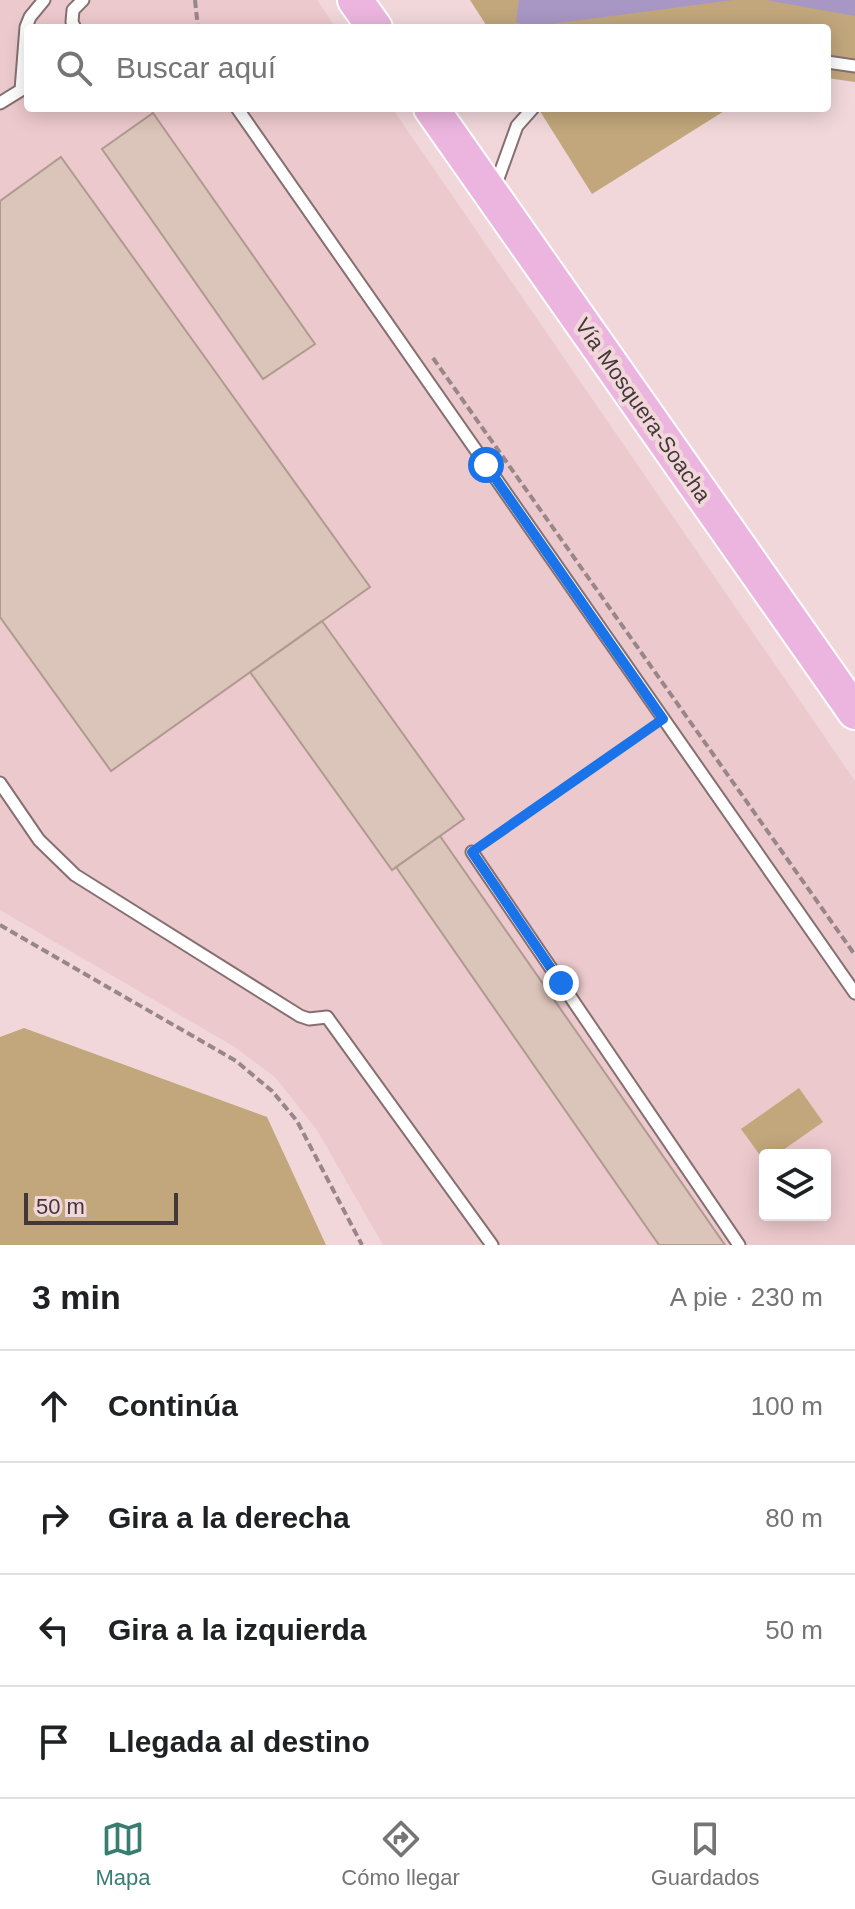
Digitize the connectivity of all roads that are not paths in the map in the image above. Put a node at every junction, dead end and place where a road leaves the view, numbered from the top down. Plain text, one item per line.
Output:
1 (44, 0) edge
2 (83, 0) edge
3 (355, 0) edge
4 (27, 24) edge
5 (74, 24) edge
6 (372, 24) edge
7 (831, 63) edge
8 (855, 66) edge
9 (24, 89) edge
10 (0, 103) edge
11 (240, 112) edge
12 (434, 112) edge
13 (529, 112) edge
14 (492, 195) junction
15 (855, 712) edge
16 (0, 783) edge
17 (472, 852) road end
18 (855, 993) edge
19 (492, 1245) edge
20 (739, 1245) edge

1 - 4 lane
2 - 5 lane
3 - 6 main road
7 - 8 lane
9 - 10 lane
11 - 18 lane
12 - 14 main road, Vía Mosquera-Soacha
13 - 14 lane
14 - 15 main road, Vía Mosquera-Soacha
16 - 19 lane
17 - 20 lane

